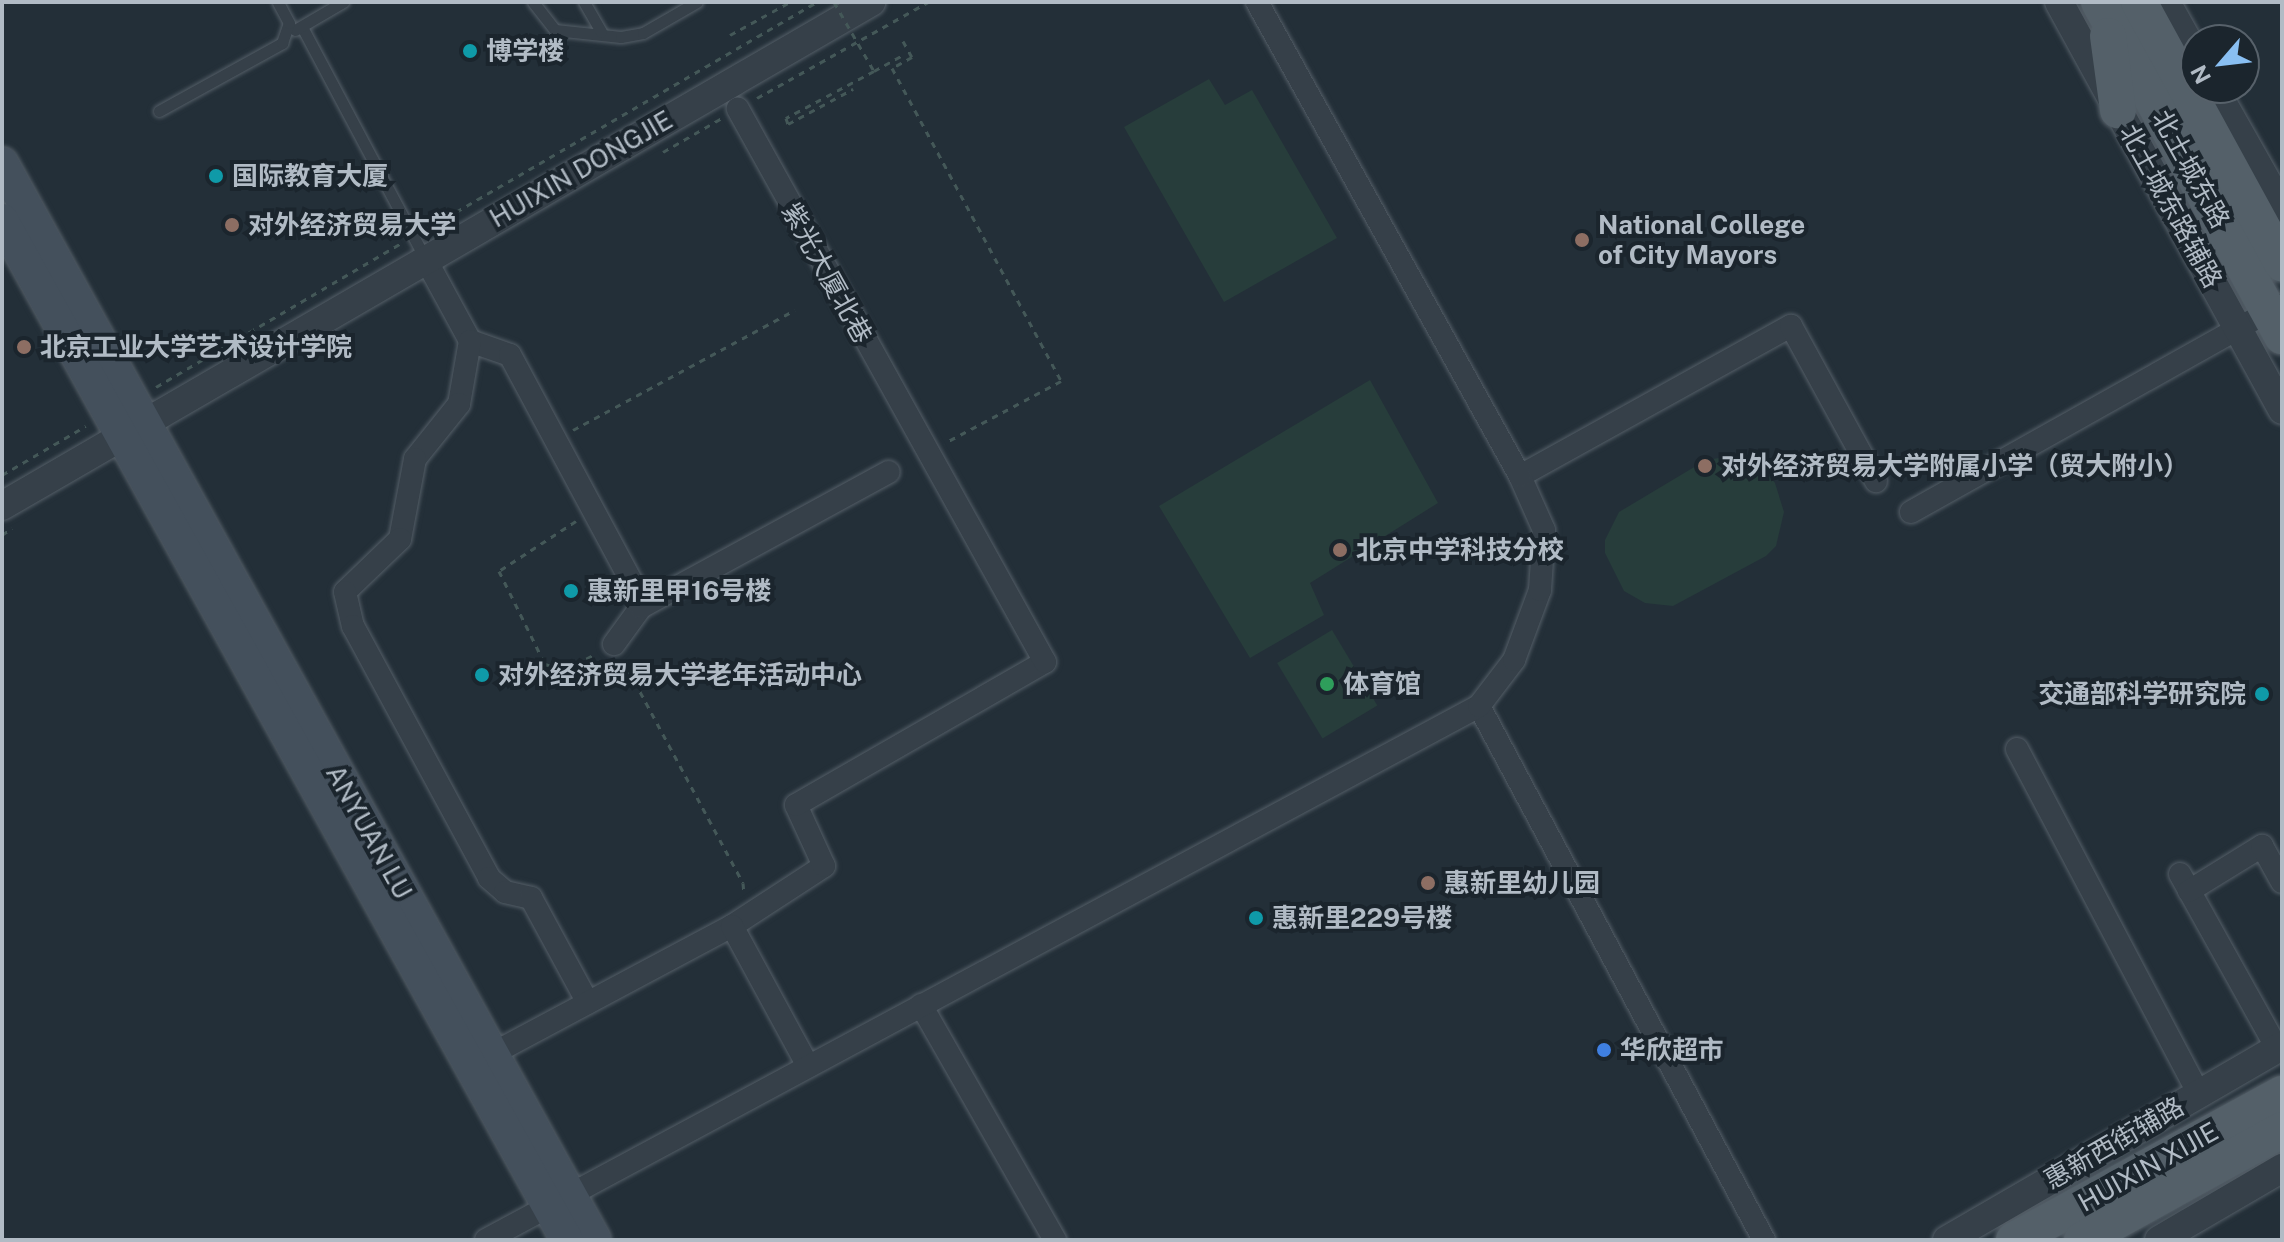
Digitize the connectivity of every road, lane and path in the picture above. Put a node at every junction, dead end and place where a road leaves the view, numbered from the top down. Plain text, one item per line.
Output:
1 (278, 2) edge
2 (343, 2) edge
3 (533, 2) edge
4 (584, 2) edge
5 (697, 2) edge
6 (790, 2) edge
7 (834, 2) edge
8 (871, 2) edge
9 (1257, 2) edge
10 (2059, 2) edge
11 (2166, 2) edge
12 (2114, 6) edge
13 (302, 27) junction
14 (2180, 27) edge
15 (601, 31) junction
16 (289, 34) junction
17 (730, 35) dead end
18 (903, 41) dead end
19 (901, 56) dead end
20 (874, 71) junction
21 (853, 89) dead end
22 (2223, 104) edge
23 (738, 109) dead end
24 (2118, 110) junction
25 (159, 111) dead end
26 (2, 163) edge
27 (2282, 208) edge
28 (2, 220) edge
29 (425, 258) junction
30 (2282, 263) edge
31 (795, 310) dead end
32 (2268, 320) edge
33 (470, 341) junction
34 (2282, 410) edge
35 (133, 430) junction
36 (556, 440) junction
37 (922, 445) junction
38 (889, 472) dead end
39 (1520, 476) junction
40 (1876, 481) dead end
41 (590, 503) junction
42 (2, 506) edge
43 (1911, 512) dead end
44 (641, 607) junction
45 (614, 644) junction
46 (1479, 706) junction
47 (2017, 749) dead end
48 (2282, 882) edge
49 (732, 926) junction
50 (588, 1003) junction
51 (921, 1005) junction
52 (2280, 1047) edge
53 (492, 1054) junction
54 (808, 1066) junction
55 (2199, 1094) junction
56 (2282, 1094) edge
57 (2282, 1130) edge
58 (2282, 1168) edge
59 (558, 1199) junction
60 (486, 1240) edge
61 (567, 1240) edge
62 (595, 1240) edge
63 (1055, 1240) edge
64 (1764, 1240) edge
65 (1947, 1240) edge
66 (2014, 1240) edge
67 (2082, 1240) edge
68 (2159, 1240) edge

1 - 16 lane
2 - 13 lane
3 - 15 lane
4 - 15 lane
5 - 15 lane
6 - 17 path
7 - 20 path, bridge
8 - 29 street, HUIXIN DONGJIE
9 - 39 street
10 - 24 street, 北土城东路辅路
11 - 14 street
12 - 24 main road
12 - 30 main road, 北土城东路
12 - 32 main road, 北土城东路
13 - 16 lane
13 - 29 lane
16 - 25 lane
18 - 37 path
19 - 20 path
20 - 21 path, bridge
22 - 27 street
23 - 37 street, 紫光大厦北巷
24 - 32 street, 北土城东路辅路
26 - 35 main road
28 - 35 main road
29 - 33 street
29 - 35 street, HUIXIN DONGJIE
31 - 36 path
32 - 34 street, 北土城东路辅路
32 - 43 street
33 - 36 street
33 - 50 street
35 - 42 street, HUIXIN DONGJIE
35 - 53 main road, ANYUAN LU
35 - 59 main road, ANYUAN LU
36 - 41 street
37 - 49 street, 紫光大厦北巷
38 - 44 street
39 - 40 street
39 - 46 street
41 - 44 street
41 - 45 path
44 - 45 street
45 - 49 path
46 - 51 street
46 - 64 street
47 - 55 street
48 - 52 street
49 - 50 street
49 - 54 street
50 - 53 street
51 - 54 street
51 - 63 street
52 - 55 street, 惠新西街辅路
53 - 59 main road, ANYUAN LU
54 - 59 street
55 - 65 street, 惠新西街辅路
56 - 66 main road, HUIXIN XIJIE
57 - 67 main road, HUIXIN XIJIE
58 - 68 street
59 - 60 street
59 - 61 main road, ANYUAN LU
59 - 62 main road, ANYUAN LU

